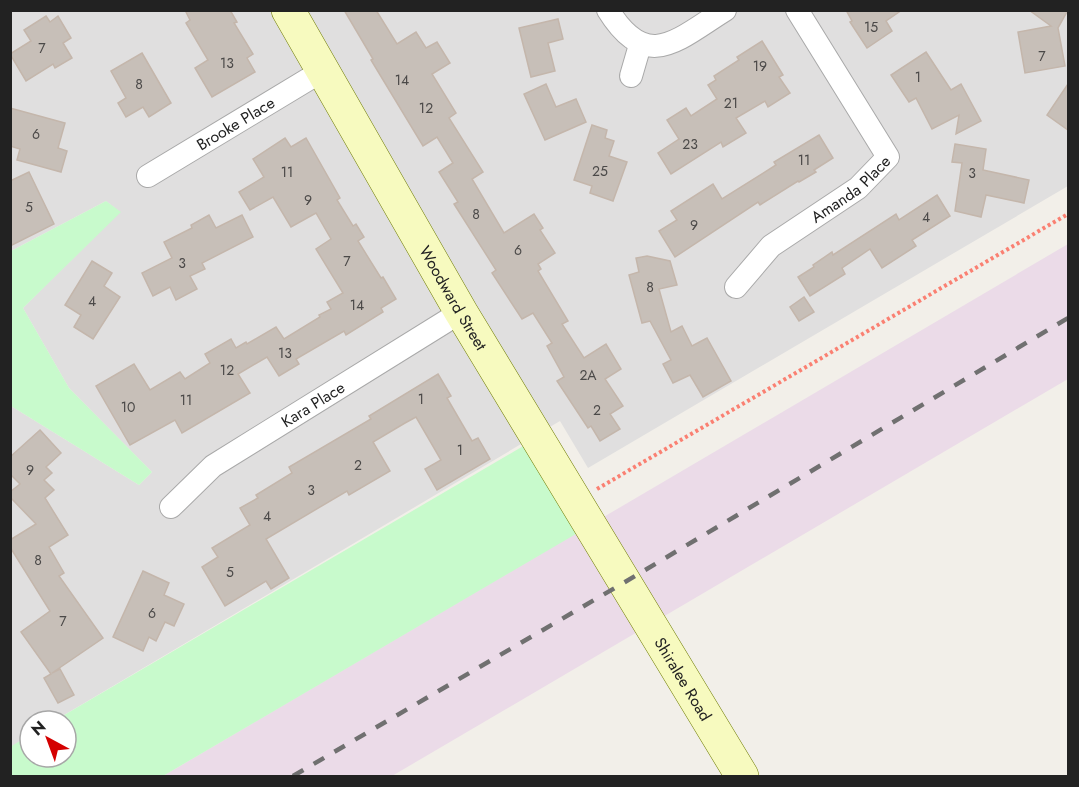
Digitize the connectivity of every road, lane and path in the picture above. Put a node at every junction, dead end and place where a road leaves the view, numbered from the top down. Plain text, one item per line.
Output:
1 (288, 10) edge
2 (608, 10) edge
3 (725, 10) edge
4 (797, 10) edge
5 (640, 45) junction
6 (322, 71) junction
7 (631, 76) dead end
8 (148, 176) dead end
9 (1068, 214) edge
10 (736, 287) dead end
11 (461, 312) junction
12 (576, 501) junction
13 (171, 507) dead end
14 (625, 582) joint
15 (741, 777) edge

1 - 6 street, Woodward Street
2 - 5 street
3 - 5 street
4 - 10 street, Amanda Place
5 - 7 street
6 - 8 street, Brooke Place
6 - 11 street, Woodward Street
9 - 12 path
11 - 12 street, Woodward Street
11 - 13 street, Kara Place
12 - 14 street, Woodward Street
14 - 15 street, Shiralee Road

